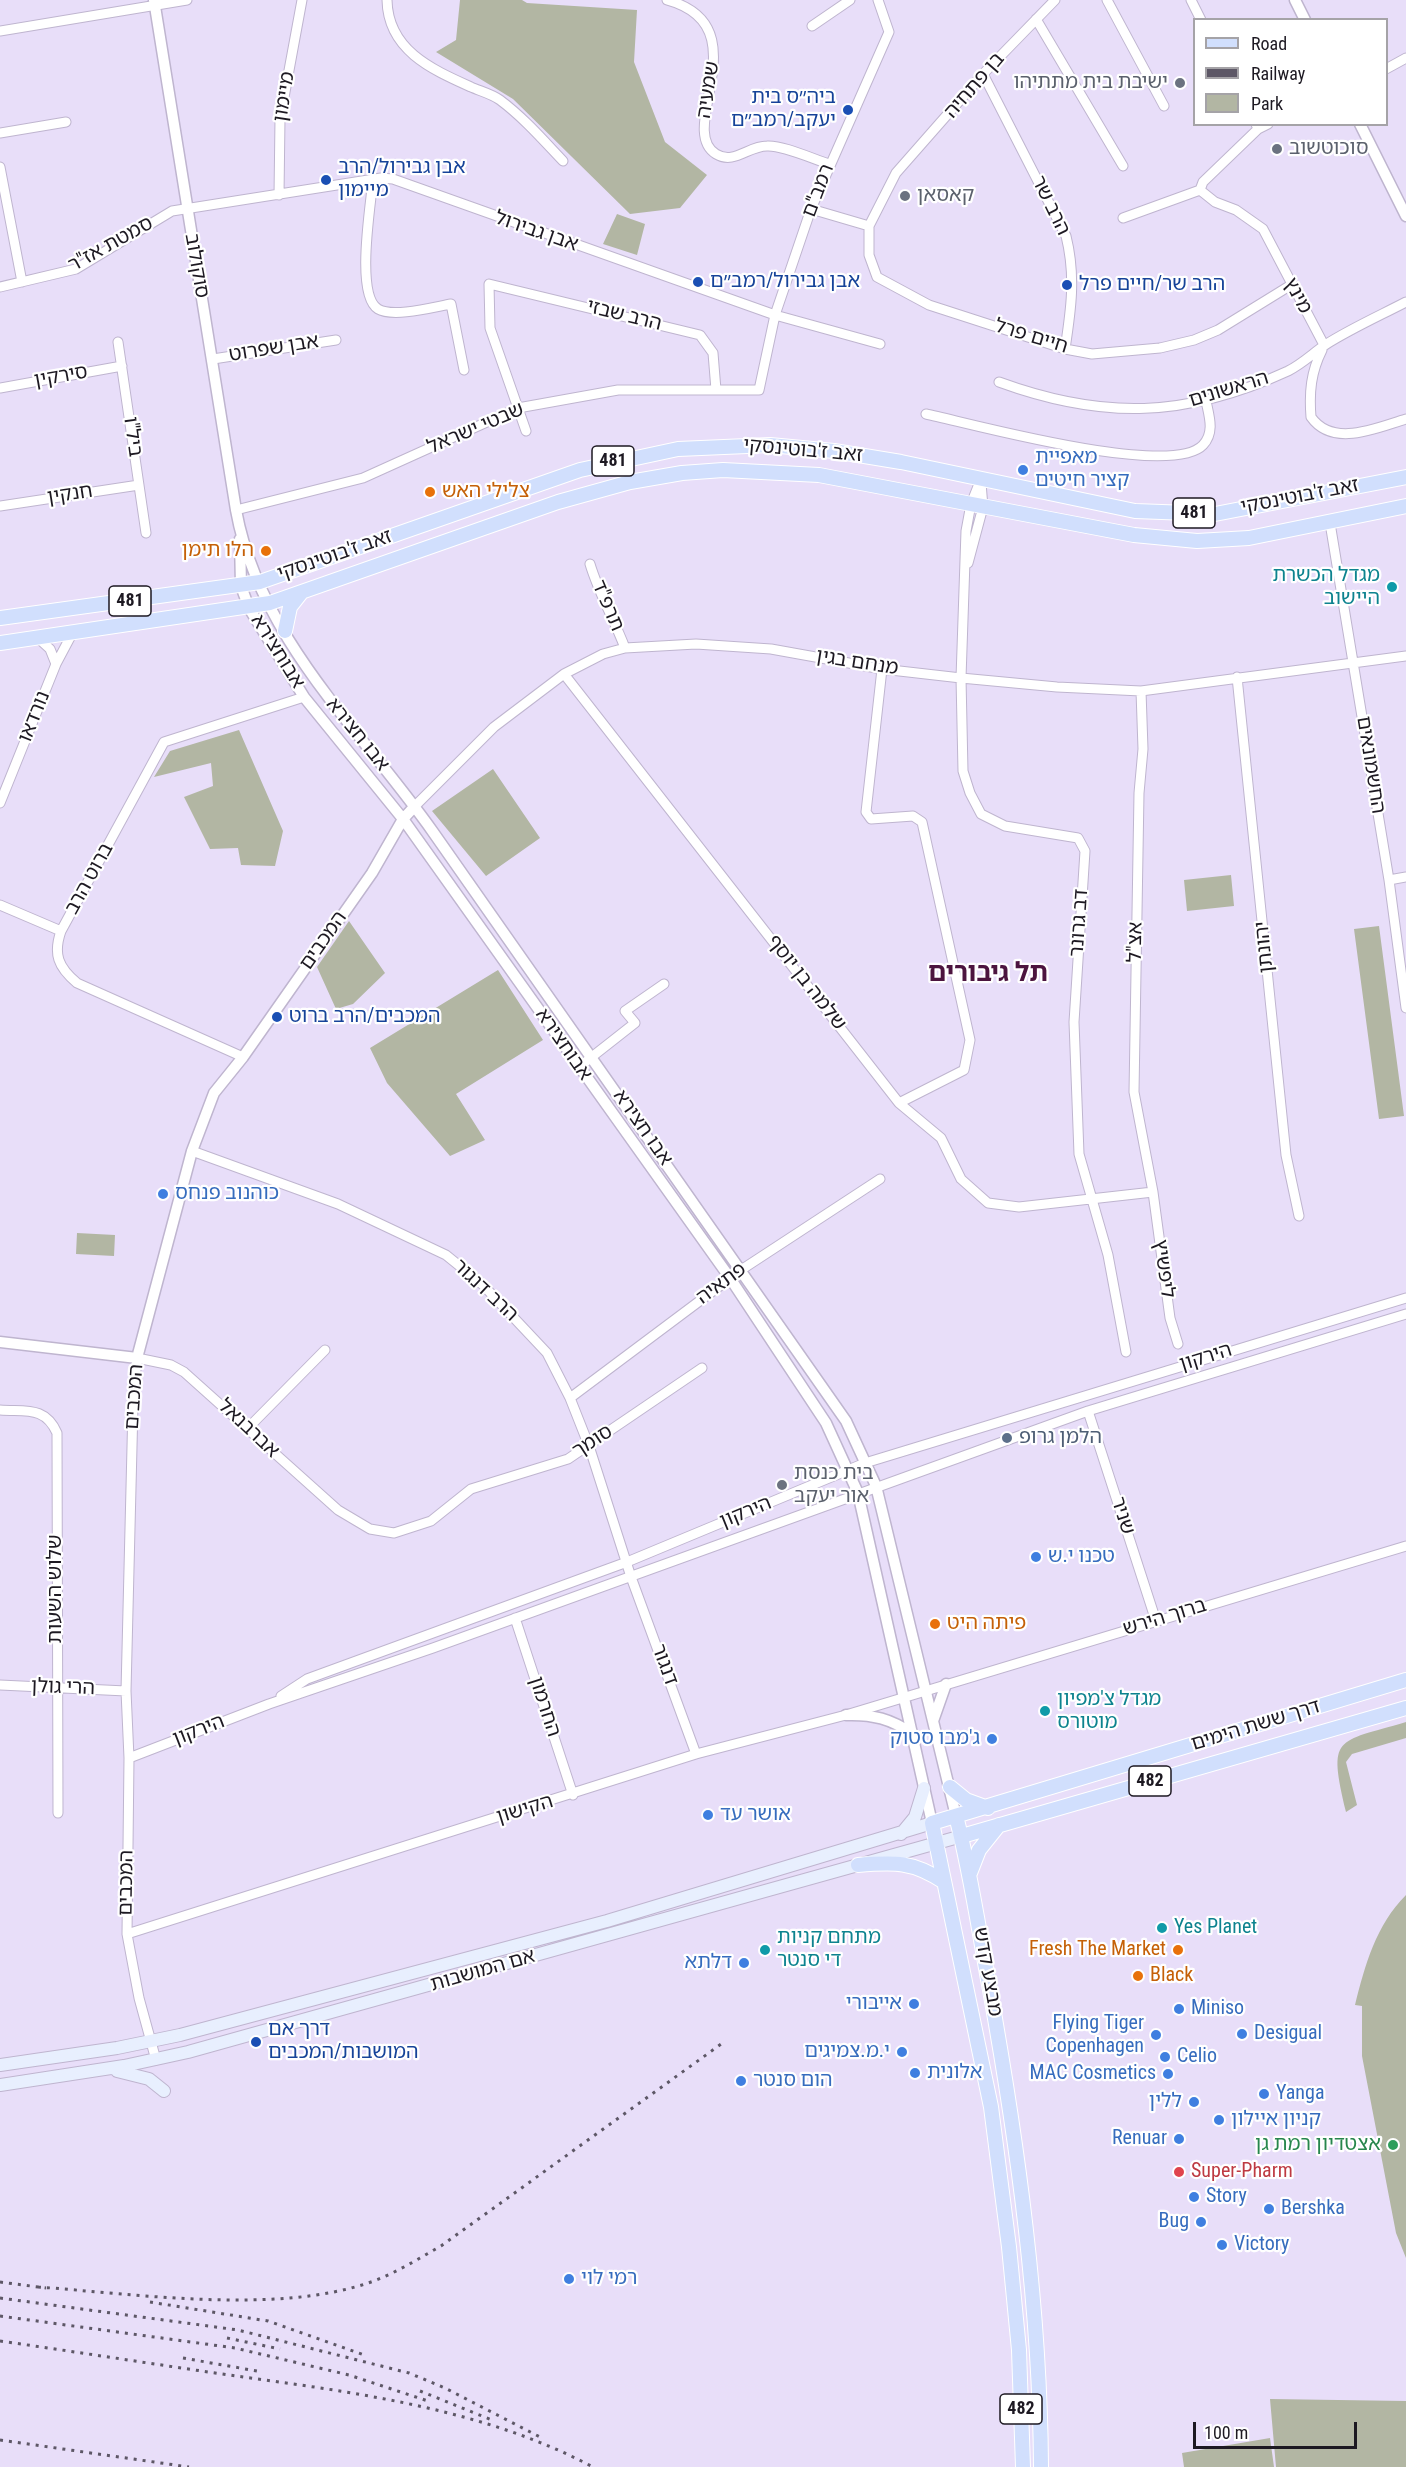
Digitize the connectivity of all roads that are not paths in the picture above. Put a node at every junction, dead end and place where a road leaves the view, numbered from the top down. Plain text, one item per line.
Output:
1 (187, 0) edge
2 (302, 0) edge
3 (387, 0) edge
4 (667, 0) edge
5 (850, 0) edge
6 (878, 0) edge
7 (1055, 0) edge
8 (1107, 0) edge
9 (1191, 0) edge
10 (1295, 0) edge
11 (153, 3) edge
12 (1200, 18) edge
13 (1304, 18) edge
14 (1036, 19) junction
15 (812, 26) dead end
16 (0, 31) edge
17 (1406, 58) edge
18 (1388, 68) edge
19 (983, 74) junction
20 (1164, 106) dead end
21 (66, 122) dead end
22 (1361, 126) edge
23 (1257, 127) edge
24 (0, 133) edge
25 (563, 161) dead end
26 (829, 164) junction
27 (1123, 166) dead end
28 (0, 167) edge
29 (896, 173) joint
30 (373, 179) junction
31 (1200, 190) junction
32 (279, 195) junction
33 (186, 209) junction
34 (811, 209) junction
35 (1405, 212) edge
36 (1123, 218) dead end
37 (869, 226) junction
38 (22, 282) junction
39 (1291, 285) junction
40 (0, 287) edge
41 (1406, 302) edge
42 (775, 315) junction
43 (336, 340) dead end
44 (118, 342) dead end
45 (880, 344) dead end
46 (1324, 345) junction
47 (1065, 349) junction
48 (213, 358) junction
49 (122, 366) junction
50 (464, 370) dead end
51 (999, 382) dead end
52 (0, 388) edge
53 (716, 390) junction
54 (759, 390) joint
55 (1206, 401) junction
56 (518, 408) junction
57 (926, 414) dead end
58 (1406, 419) edge
59 (526, 431) dead end
60 (1406, 477) edge
61 (981, 479) junction
62 (139, 485) junction
63 (977, 505) junction
64 (0, 506) edge
65 (1406, 506) edge
66 (236, 510) junction
67 (1330, 523) junction
68 (146, 533) dead end
69 (240, 533) junction
70 (590, 564) dead end
71 (260, 582) junction
72 (241, 586) junction
73 (301, 592) junction
74 (270, 603) junction
75 (249, 608) junction
76 (0, 618) edge
77 (285, 631) junction
78 (73, 632) junction
79 (38, 638) junction
80 (0, 643) edge
81 (625, 648) junction
82 (1406, 656) edge
83 (1353, 662) junction
84 (56, 664) junction
85 (882, 669) junction
86 (564, 674) junction
87 (1238, 676) junction
88 (961, 678) junction
89 (1141, 691) junction
90 (304, 697) junction
91 (0, 803) edge
92 (415, 806) junction
93 (403, 819) junction
94 (1406, 877) edge
95 (1389, 880) junction
96 (0, 904) edge
97 (61, 931) junction
98 (664, 984) dead end
99 (1406, 1008) edge
100 (243, 1057) junction
101 (592, 1057) junction
102 (579, 1067) junction
103 (899, 1103) junction
104 (192, 1151) junction
105 (880, 1179) dead end
106 (1153, 1192) junction
107 (1092, 1198) junction
108 (1299, 1216) dead end
109 (741, 1270) junction
110 (730, 1278) junction
111 (1406, 1298) edge
112 (1406, 1314) edge
113 (0, 1342) edge
114 (1178, 1344) dead end
115 (325, 1350) dead end
116 (1126, 1352) dead end
117 (137, 1358) junction
118 (702, 1368) dead end
119 (570, 1398) junction
120 (0, 1410) edge
121 (1088, 1411) junction
122 (247, 1428) junction
123 (589, 1446) junction
124 (865, 1463) junction
125 (848, 1471) junction
126 (876, 1486) junction
127 (471, 1489) joint
128 (858, 1493) junction
129 (1406, 1546) edge
130 (627, 1562) junction
131 (632, 1577) junction
132 (515, 1618) junction
133 (1156, 1621) junction
134 (1406, 1680) edge
135 (946, 1684) junction
136 (0, 1685) edge
137 (56, 1688) junction
138 (925, 1690) junction
139 (126, 1691) junction
140 (904, 1696) junction
141 (269, 1704) junction
142 (1406, 1708) edge
143 (846, 1715) junction
144 (933, 1721) junction
145 (913, 1734) junction
146 (696, 1754) junction
147 (129, 1758) junction
148 (950, 1787) junction
149 (924, 1788) junction
150 (573, 1795) junction
151 (988, 1808) junction
152 (57, 1813) dead end
153 (957, 1816) junction
154 (932, 1823) junction
155 (999, 1825) junction
156 (901, 1834) junction
157 (962, 1836) junction
158 (937, 1843) junction
159 (858, 1865) junction
160 (970, 1873) junction
161 (944, 1882) junction
162 (127, 1934) junction
163 (151, 2041) junction
164 (156, 2060) junction
165 (0, 2065) edge
166 (104, 2070) junction
167 (0, 2085) edge
168 (164, 2091) dead end
169 (1023, 2467) edge
170 (1041, 2467) edge

1 - 11 street
2 - 32 street, מיימון
3 - 25 street
4 - 26 street, שמעיה
5 - 15 street
6 - 26 street, רמב"ם
7 - 14 street, בן פתחיה
8 - 20 street
9 - 12 street
10 - 13 street
11 - 16 street
11 - 33 street, סוקולוב
14 - 19 street, בן פתחיה
14 - 27 street
17 - 18 street
19 - 29 street, בן פתחיה
19 - 47 street, הרב שר
21 - 24 street
22 - 35 street
23 - 31 street
26 - 34 street, רמב"ם
28 - 38 street
29 - 37 street, חיים פרל
30 - 32 street, אבן גבירול
30 - 42 street, אבן גבירול
30 - 50 street
31 - 36 street
31 - 39 street, מינץ
32 - 33 street, אבן גבירול
33 - 38 street, סמטת אז"ר
33 - 48 street, סוקולוב
34 - 37 street
34 - 42 street, רמב"ם
37 - 47 street, חיים פרל
38 - 40 street, סמטת אז"ר
39 - 46 street, מינץ
39 - 47 street, חיים פרל
41 - 46 street, הראשונים
42 - 45 street, אבן גבירול
42 - 54 street, רמב"ם
43 - 48 street, אבן שפרוט
44 - 49 street, ביל"ו
46 - 55 street, הראשונים
46 - 58 street
48 - 66 street, סוקולוב
49 - 52 street, סירקין
49 - 62 street, ביל"ו
51 - 55 street, הראשונים
53 - 54 street, שבטי ישראל
53 - 56 street, שבטי ישראל
53 - 56 street, הרב שבזי
55 - 57 street
56 - 59 street
56 - 66 street, שבטי ישראל
60 - 61 main road, זאב ז'בוטינסקי / 481
61 - 63 street, דב גרונר
61 - 71 main road, זאב ז'בוטינסקי / 481
62 - 64 street, חנקין
62 - 68 street, ביל"ו
63 - 67 main road, זאב ז'בוטינסקי / 481
63 - 73 main road, זאב ז'בוטינסקי / 481
63 - 88 street, דב גרונר
65 - 67 main road, זאב ז'בוטינסקי / 481
66 - 69 street, סוקולוב
67 - 83 street, החשמונאים
69 - 71 street, סוקולוב
69 - 72 street, סוקולוב
70 - 81 street, תרפ"ד
71 - 72 main road, זאב ז'בוטינסקי / 481
71 - 74 street, סוקולוב
72 - 75 street
72 - 76 main road, זאב ז'בוטינסקי / 481
73 - 74 main road, זאב ז'בוטינסקי / 481
73 - 77 main road
74 - 75 main road, זאב ז'בוטינסקי / 481
74 - 77 street, אבו חצירא
75 - 78 main road, 481
75 - 90 street, אבוחצירא
77 - 92 street, אבו חצירא
78 - 79 main road, 481
78 - 84 street, נורדאו
79 - 80 main road, 481
79 - 84 street
81 - 85 street, מנחם בגין
81 - 86 street, מנחם בגין
82 - 83 street, מנחם בגין
83 - 87 street, מנחם בגין
83 - 95 street, החשמונאים
84 - 91 street, נורדאו
85 - 88 street, מנחם בגין
85 - 103 street
86 - 92 street, מנחם בגין
86 - 103 street, שלמה בן יוסף
87 - 89 street, מנחם בגין
87 - 108 street, יהונתן
88 - 89 street, מנחם בגין
88 - 107 street, דב גרונר
89 - 106 street, אצ"ל
90 - 93 street, אבוחצירא
90 - 97 street, ברוט הרב
92 - 93 street, המכבים
92 - 101 street, אבו חצירא
93 - 100 street, המכבים
93 - 102 street, אבוחצירא
94 - 95 street
95 - 99 street, החשמונאים
96 - 97 street
97 - 100 street, ברוט הרב
98 - 101 street
100 - 104 street, המכבים
101 - 102 street
101 - 109 street, אבו חצירא
102 - 110 street, אבוחצירא
103 - 107 street, שלמה בן יוסף
104 - 117 street, המכבים
104 - 119 street, הרב דנגור
105 - 109 street, פתאיה
106 - 107 street, שלמה בן יוסף
106 - 114 street, ליפשיץ
107 - 116 street, דב גרונר
109 - 110 street, פתאיה
109 - 124 street, אבו חצירא
110 - 119 street, פתאיה
110 - 125 street, אבוחצירא
111 - 124 street, הירקון
112 - 121 street, הירקון
113 - 117 street, אברבנאל
115 - 122 street
117 - 122 street, אברבנאל
117 - 139 street, המכבים
118 - 123 street, סומך
119 - 123 street, הרב דנגור
120 - 137 street, שלוש השעות
121 - 126 street, הירקון
121 - 133 street, שניר
122 - 127 street, אברבנאל
123 - 127 street, סומך
123 - 130 street, הרב דנגור
124 - 125 street, הירקון
124 - 126 street, אבו חצירא
125 - 128 street, אבוחצירא
125 - 130 street, הירקון
126 - 128 street, הירקון
126 - 138 street, מבצע קדש
128 - 131 street, הירקון
128 - 140 street, מבצע קדש
129 - 133 street, ברוך הירש
130 - 131 street, הרב דנגור
130 - 141 street, הירקון
131 - 132 street, הירקון
131 - 146 street, דנגור
132 - 141 street, הירקון
132 - 150 street, החרמון
133 - 135 street, ברוך הירש
134 - 151 main road, דרך ששת הימים / 482
135 - 138 street, ברוך הירש
135 - 144 street
136 - 137 street, הרי גולן
137 - 139 street, הרי גולן
137 - 152 street, שלוש השעות
138 - 140 street, הקישון
138 - 144 street, מבצע קדש
139 - 147 street, המכבים
140 - 143 street, הקישון
140 - 145 street, מבצע קדש
141 - 147 street, הירקון
142 - 155 main road, דרך ששת הימים / 482
143 - 145 street
143 - 146 street, הקישון
144 - 148 street, מבצע קדש
145 - 149 street, מבצע קדש
146 - 150 street, הקישון
147 - 162 street, המכבים
148 - 151 main road
148 - 153 street, מבצע קדש
149 - 154 street, מבצע קדש
149 - 156 main road
150 - 162 street, הקישון
151 - 153 main road, דרך ששת הימים / 482
153 - 154 main road, דרך ששת הימים / 482
153 - 157 main road, מבצע קדש / 482
154 - 156 main road, אם המושבות
154 - 158 main road, מבצע קדש / 482
155 - 157 main road, דרך ששת הימים / 482
155 - 160 main road
156 - 163 main road, אם המושבות
157 - 158 main road, אם המושבות
157 - 160 main road, מבצע קדש / 482
158 - 159 main road, אם המושבות
158 - 161 main road, מבצע קדש / 482
159 - 161 main road
159 - 164 main road, אם המושבות
160 - 170 main road, מבצע קדש / 482
161 - 169 main road, מבצע קדש / 482
162 - 163 street, המכבים
163 - 164 street, המכבים
163 - 165 main road, אם המושבות
164 - 166 main road, אם המושבות
166 - 167 main road, אם המושבות
166 - 168 main road

